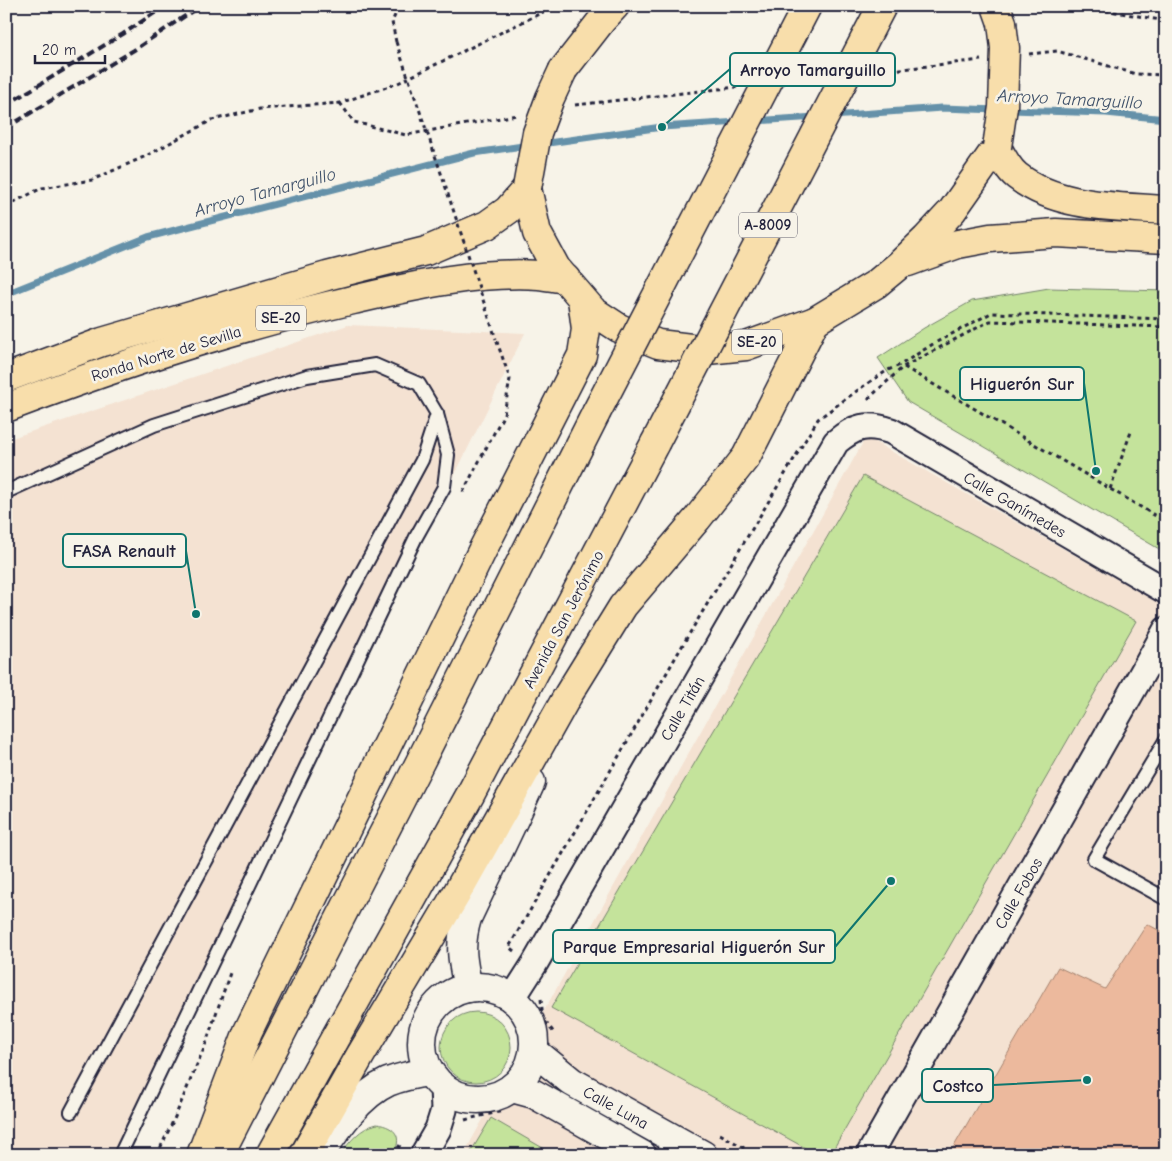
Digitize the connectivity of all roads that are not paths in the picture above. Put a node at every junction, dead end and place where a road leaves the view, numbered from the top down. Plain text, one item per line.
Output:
1 (615, 6) edge
2 (807, 6) edge
3 (882, 6) edge
4 (998, 14) edge
5 (997, 148) junction
6 (527, 188) junction
7 (1166, 210) edge
8 (1166, 239) edge
9 (899, 265) junction
10 (574, 289) junction
11 (815, 321) junction
12 (6, 378) edge
13 (6, 408) edge
14 (437, 414) junction
15 (862, 427) joint
16 (6, 492) edge
17 (1166, 591) edge
18 (1166, 630) edge
19 (1157, 668) edge
20 (568, 695) junction
21 (1166, 739) edge
22 (1166, 899) edge
23 (468, 988) junction
24 (512, 999) junction
25 (534, 1051) junction
26 (436, 1080) junction
27 (512, 1088) junction
28 (71, 1112) dead end
29 (120, 1155) edge
30 (201, 1155) edge
31 (219, 1155) edge
32 (270, 1155) edge
33 (304, 1155) edge
34 (319, 1155) edge
35 (423, 1155) edge
36 (642, 1155) edge
37 (703, 1155) edge
38 (868, 1155) edge

1 - 6 main road, SE-20, bridge
2 - 31 main road, bridge
3 - 32 main road, Avenida San Jerónimo / A-8009, bridge
4 - 5 main road, SE-20, bridge
5 - 7 main road
5 - 9 main road, SE-20
6 - 10 main road, SE-20
6 - 12 main road, Ronda Norte de Sevilla / SE-20
8 - 9 main road, SE-20
9 - 11 main road, SE-20
10 - 11 main road, SE-20
10 - 13 main road, Ronda Norte de Sevilla / SE-20
10 - 30 main road
11 - 20 main road
14 - 16 lane
14 - 28 lane
14 - 29 lane
15 - 17 street, Calle Ganímedes
15 - 24 street, Calle Titán
18 - 19 street, Calle Fobos
19 - 38 street, Calle Fobos
20 - 23 street
20 - 33 main road
21 - 22 lane
23 - 24 street
23 - 26 street
24 - 25 street
25 - 27 street
25 - 37 street, Calle Luna
26 - 27 street
26 - 34 street
26 - 35 street
27 - 36 street, Calle Luna

